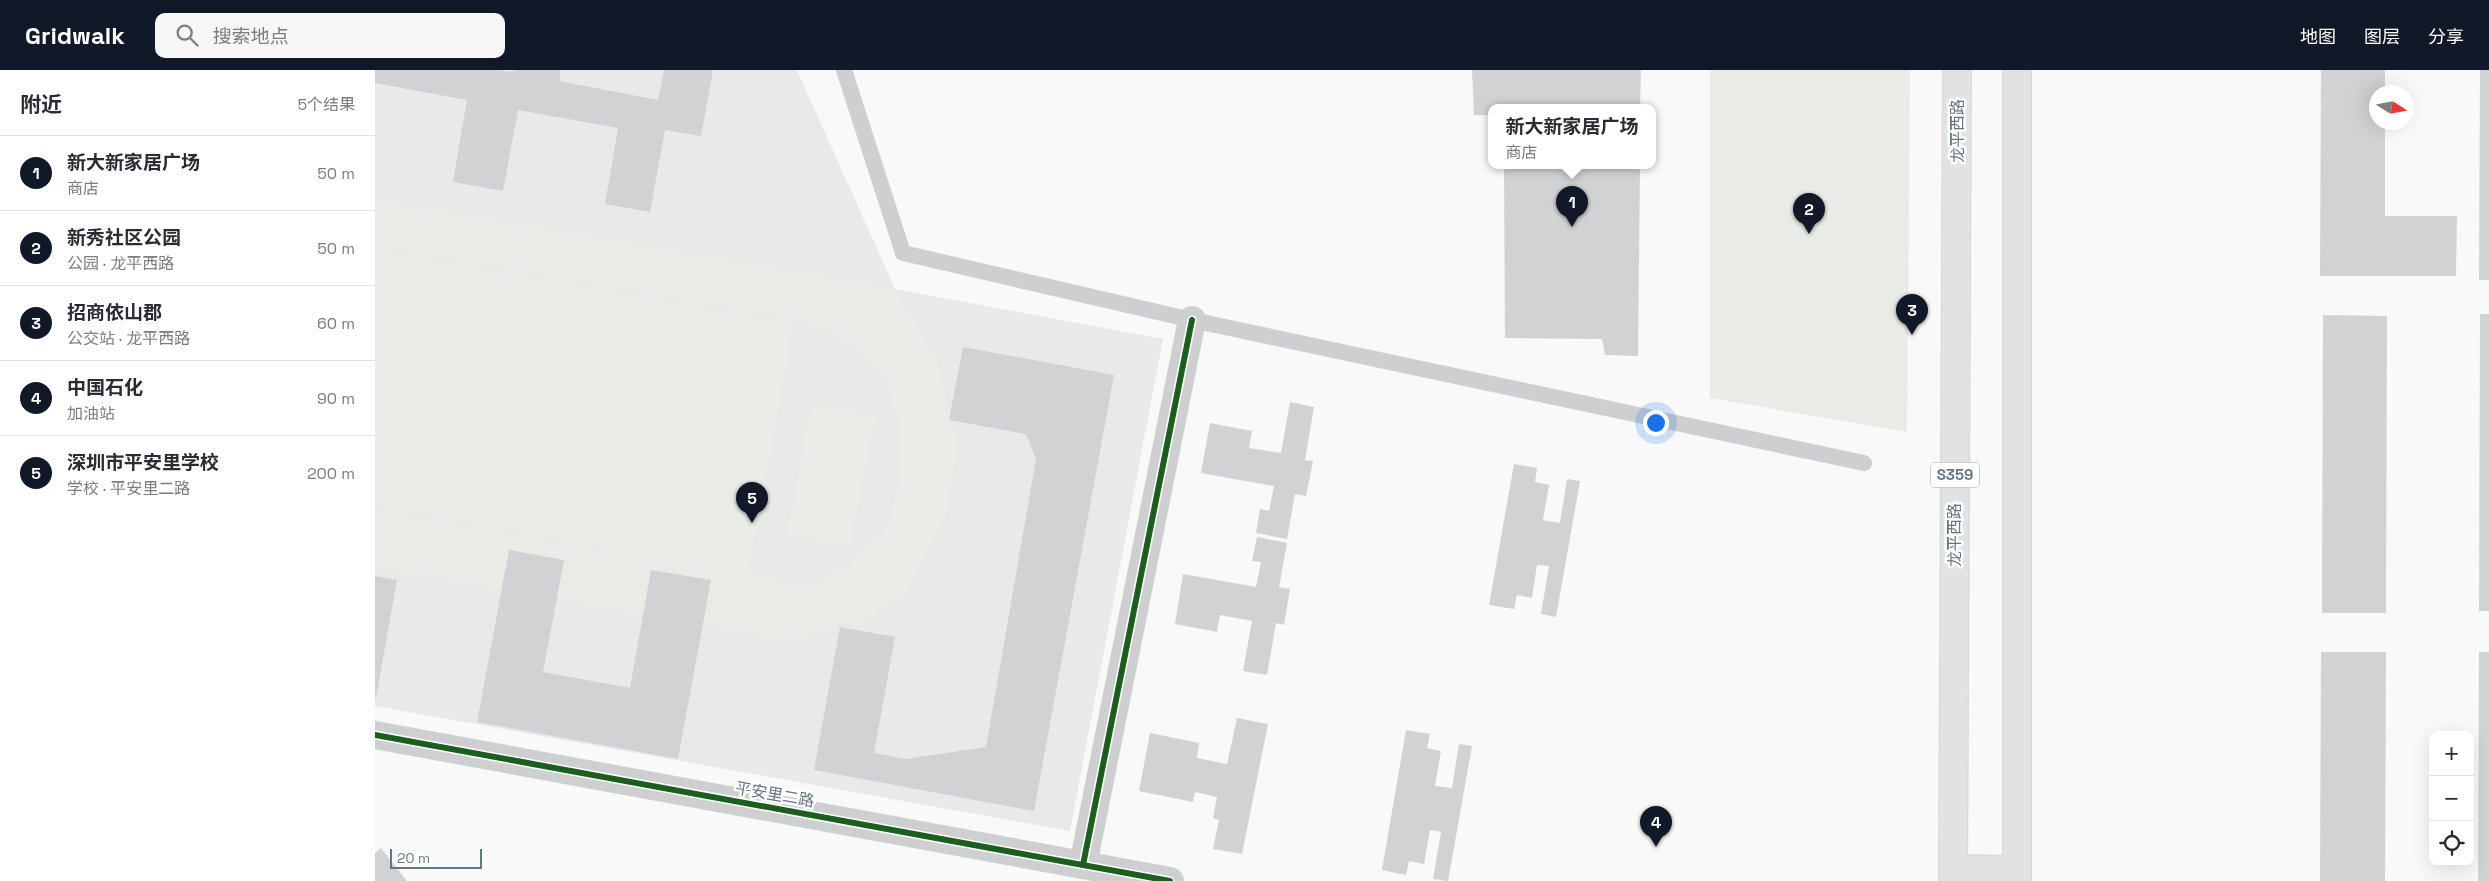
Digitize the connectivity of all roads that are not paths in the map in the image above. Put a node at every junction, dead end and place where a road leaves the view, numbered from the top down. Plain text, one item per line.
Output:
1 (844, 70) edge
2 (1957, 70) edge
3 (2017, 70) edge
4 (1192, 320) junction
5 (1864, 463) dead end
6 (375, 735) edge
7 (1083, 865) junction
8 (1953, 875) edge
9 (2017, 875) edge
10 (1169, 881) edge

1 - 4 lane
2 - 8 main road, 龙平西路 / S359
3 - 9 main road
4 - 5 lane
4 - 7 street
6 - 7 street, 平安里二路
7 - 10 street, 平安里二路
8 - 9 main road

